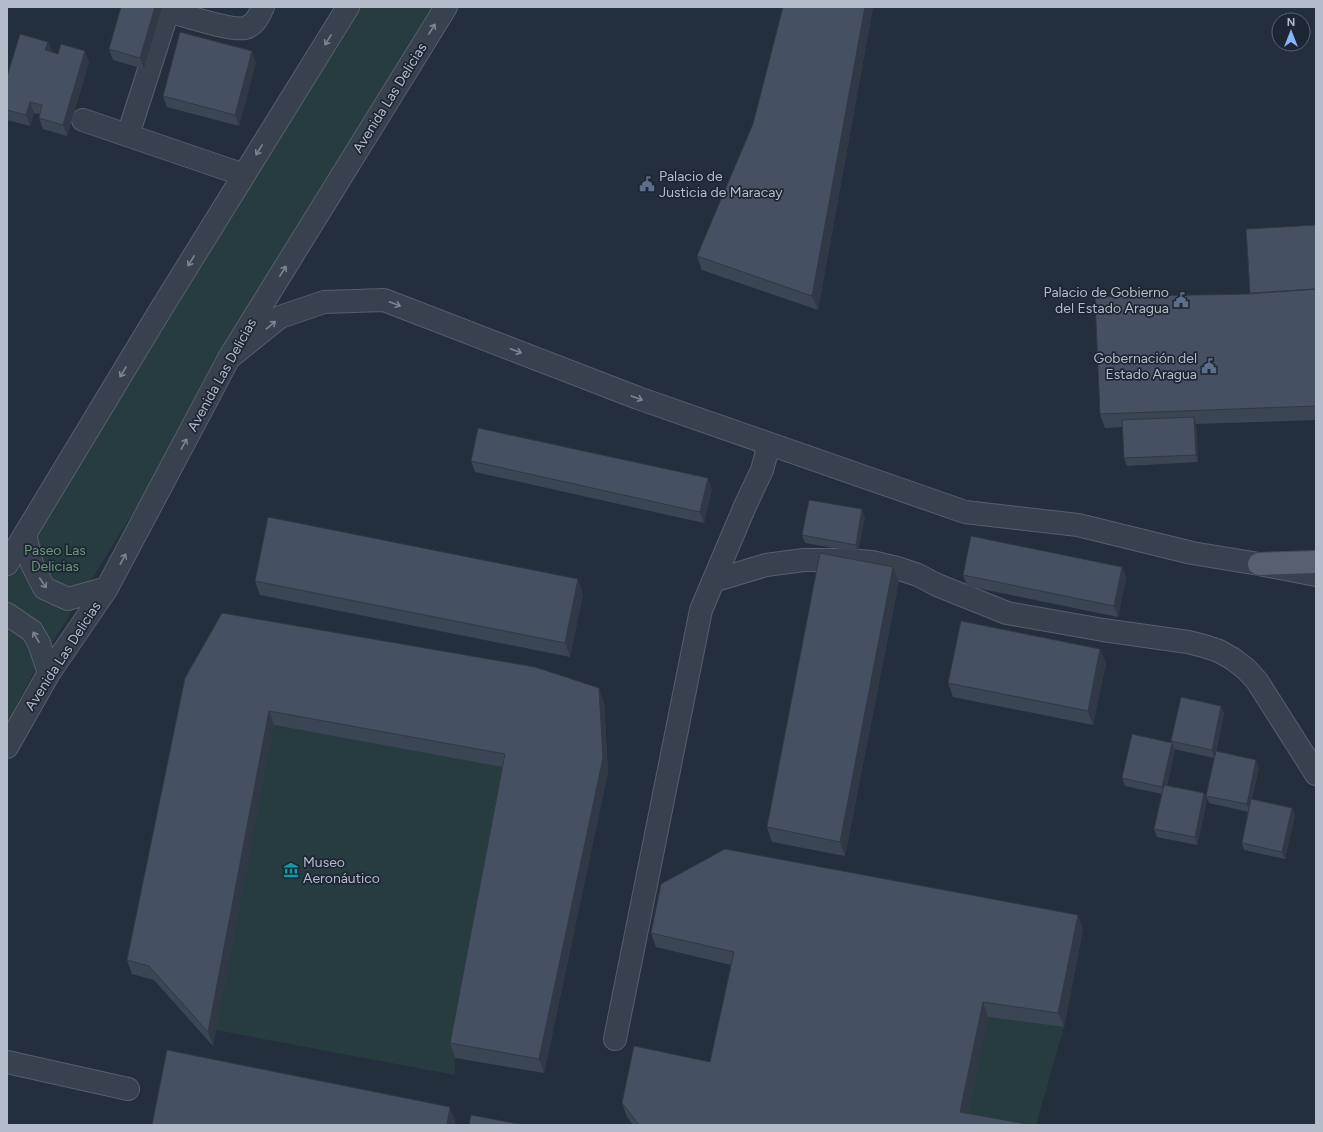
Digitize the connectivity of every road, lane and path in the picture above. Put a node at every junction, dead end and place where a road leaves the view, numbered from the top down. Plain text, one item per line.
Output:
1 (263, 7) edge
2 (348, 7) edge
3 (446, 7) edge
4 (83, 120) dead end
5 (128, 135) junction
6 (244, 175) junction
7 (229, 358) junction
8 (769, 444) junction
9 (25, 534) junction
10 (1316, 562) edge
11 (7, 564) edge
12 (1258, 564) junction
13 (1316, 575) edge
14 (713, 580) junction
15 (107, 588) junction
16 (7, 614) edge
17 (48, 673) junction
18 (7, 747) edge
19 (1316, 774) edge
20 (616, 1039) dead end
21 (7, 1062) edge
22 (128, 1089) dead end

1 - 5 street
2 -> 6 street
7 -> 3 street, Avenida Las Delicias
4 - 5 street
5 - 6 street
6 -> 9 street
7 -> 8 street
15 -> 7 street, Avenida Las Delicias
8 - 12 street
8 - 14 street
9 - 11 street
9 -> 15 street
10 - 12 main road
12 - 13 street
14 - 19 street
14 - 20 street
15 - 17 street, Avenida Las Delicias
17 -> 16 street
17 - 18 street, Avenida Las Delicias
21 - 22 street

